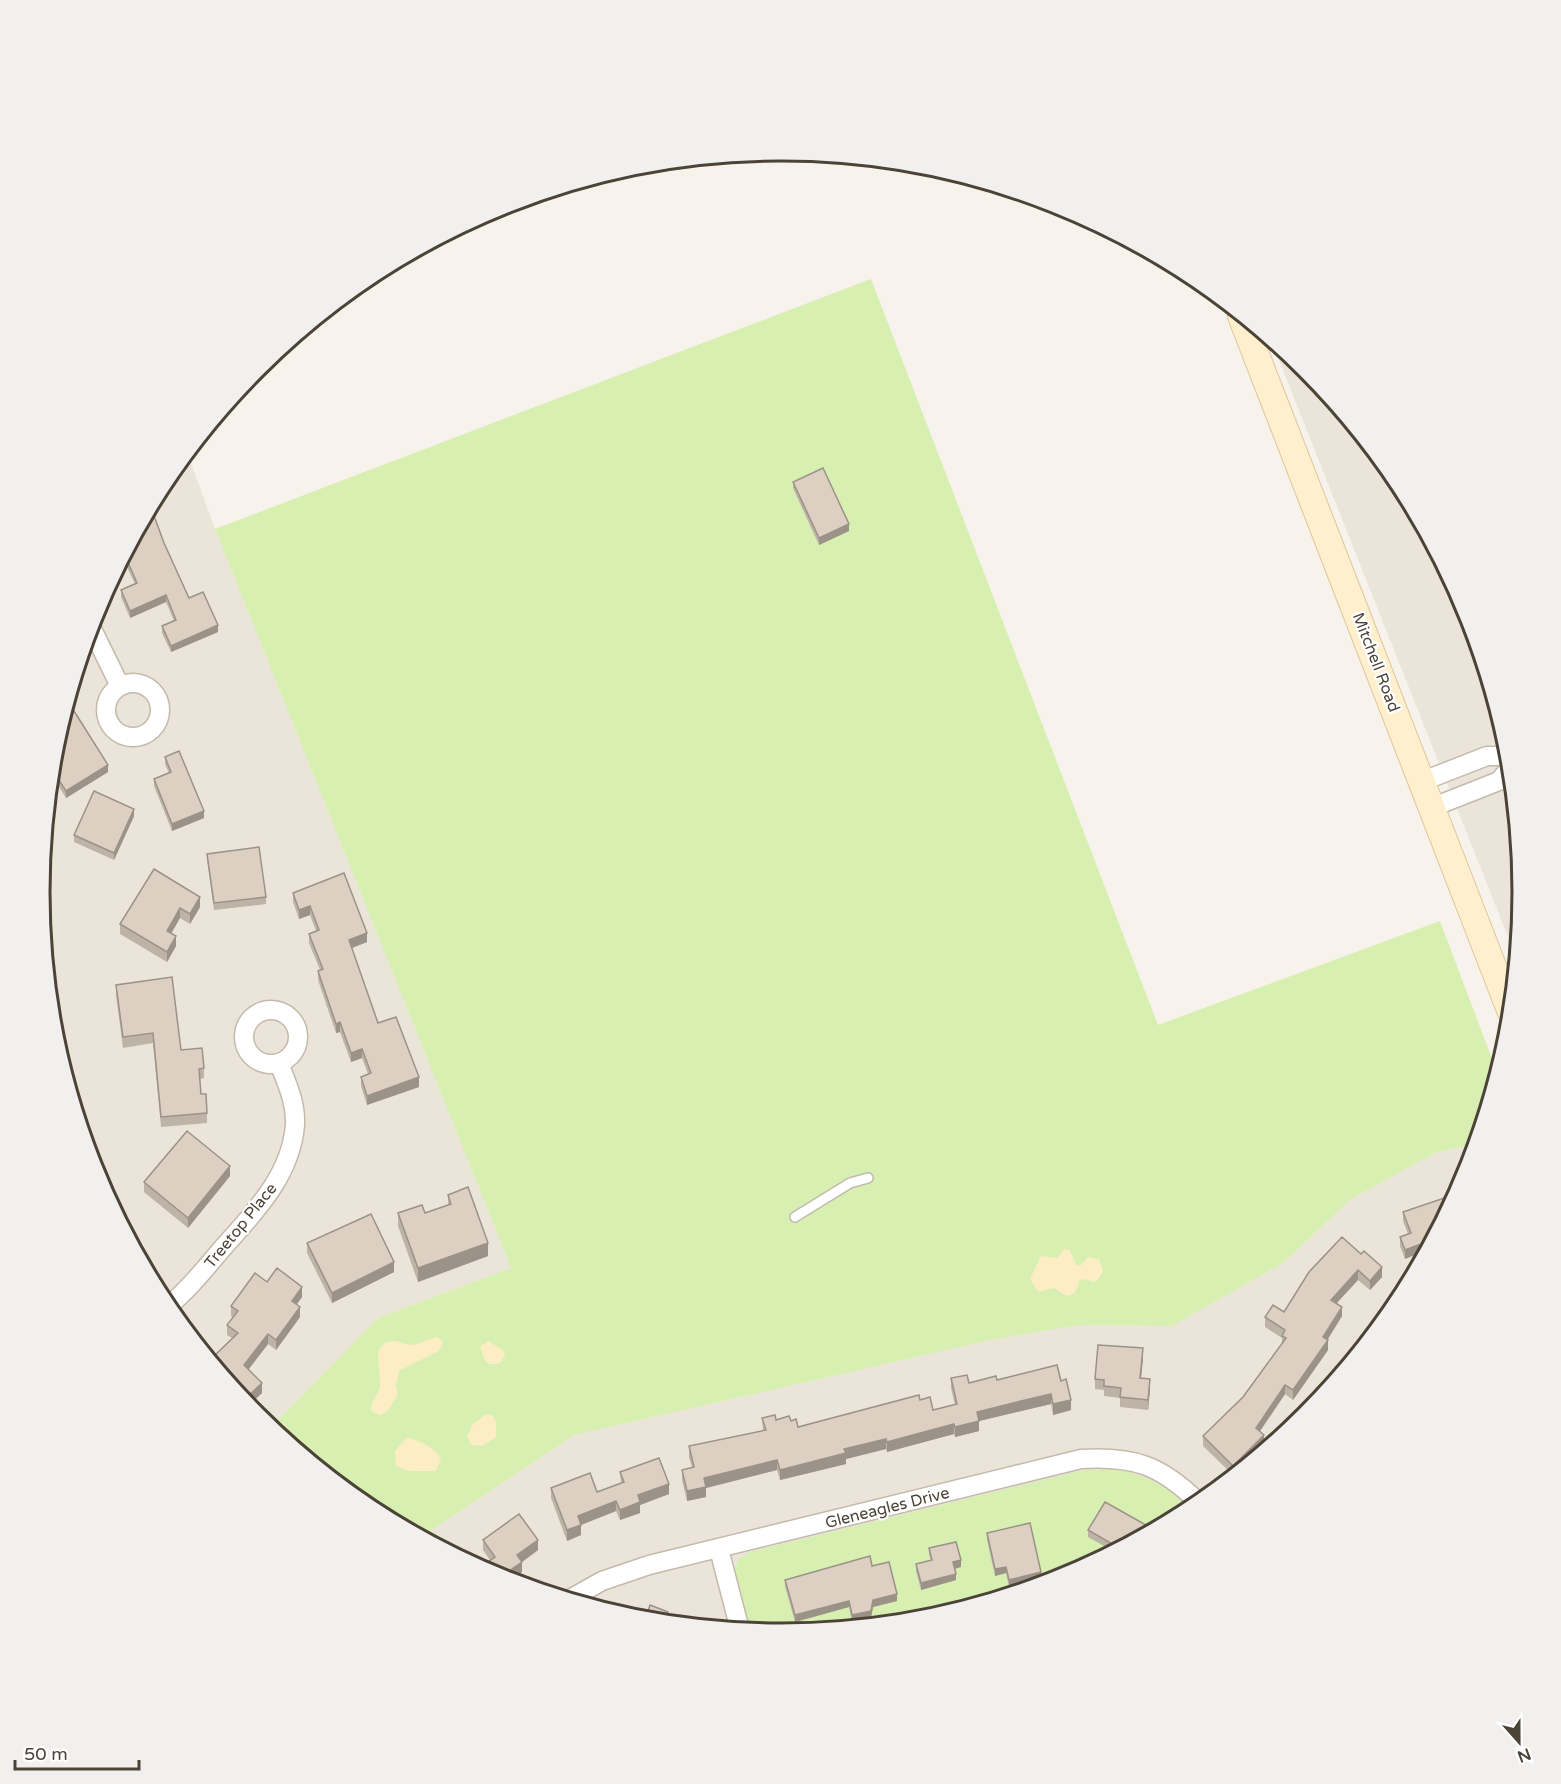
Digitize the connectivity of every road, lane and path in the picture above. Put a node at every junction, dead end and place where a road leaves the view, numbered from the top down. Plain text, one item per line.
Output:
1 (1246, 329) edge
2 (96, 637) edge
3 (120, 686) dead end
4 (1498, 756) edge
5 (1502, 778) edge
6 (1423, 781) junction
7 (1433, 807) junction
8 (1504, 994) edge
9 (279, 1063) dead end
10 (868, 1178) dead end
11 (795, 1216) dead end
12 (174, 1300) edge
13 (1192, 1496) edge
14 (719, 1549) junction
15 (579, 1594) edge
16 (738, 1621) edge

1 - 6 street, Mitchell Road
2 - 3 street
4 - 6 street
5 - 7 street
6 - 7 street, Mitchell Road
7 - 8 street, Mitchell Road
9 - 12 street, Treetop Place
10 - 11 lane
13 - 14 street, Gleneagles Drive
14 - 15 street, Gleneagles Drive
14 - 16 street

